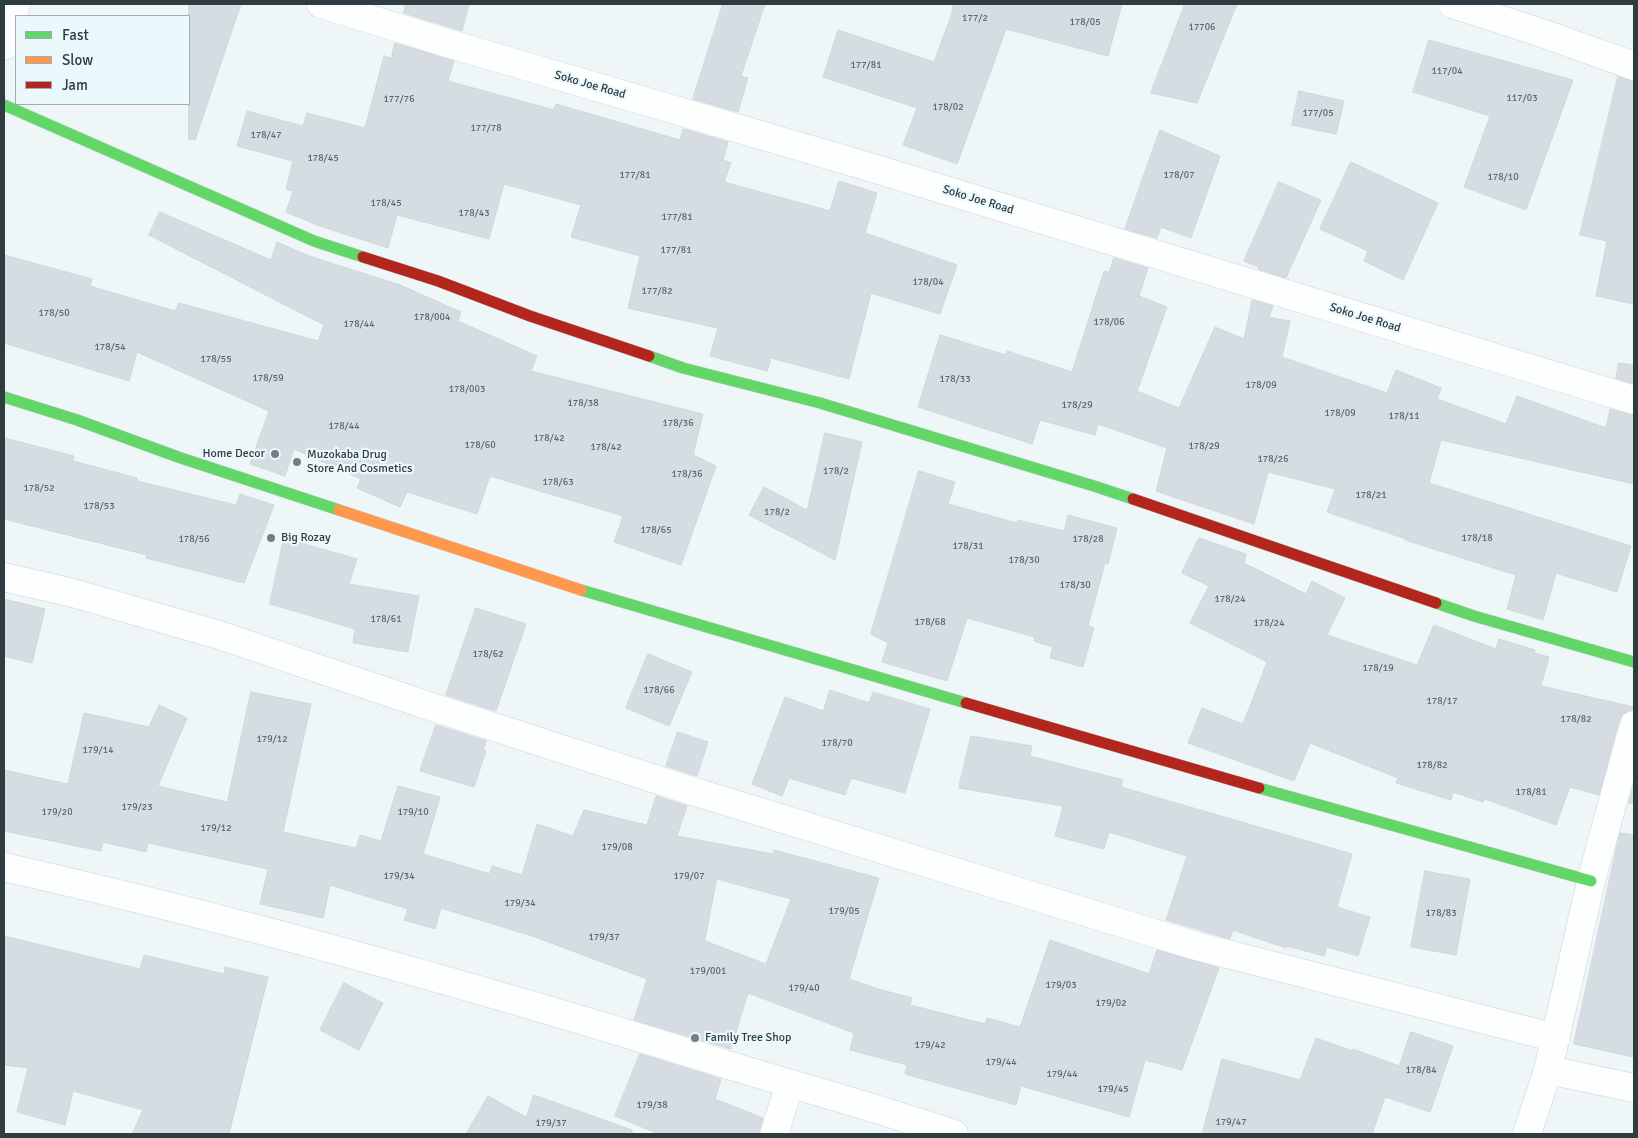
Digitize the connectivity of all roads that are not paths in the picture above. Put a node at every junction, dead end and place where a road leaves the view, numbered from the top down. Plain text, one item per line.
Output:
1 (16, 4) edge
2 (321, 4) edge
3 (1452, 4) edge
4 (4, 46) edge
5 (1634, 66) edge
6 (4, 104) edge
7 (4, 397) edge
8 (1634, 400) edge
9 (4, 577) edge
10 (1634, 662) edge
11 (1634, 725) edge
12 (4, 867) edge
13 (1591, 881) junction
14 (1556, 1038) junction
15 (1548, 1070) junction
16 (790, 1084) junction
17 (1634, 1088) edge
18 (774, 1134) edge
19 (954, 1134) edge
20 (1527, 1134) edge

1 - 4 street
2 - 8 street, Soko Joe Road
3 - 5 street
6 - 10 street
7 - 13 street
9 - 14 street
11 - 13 street
12 - 16 street
13 - 14 street
14 - 15 street
15 - 17 street
15 - 20 street
16 - 18 street
16 - 19 street

